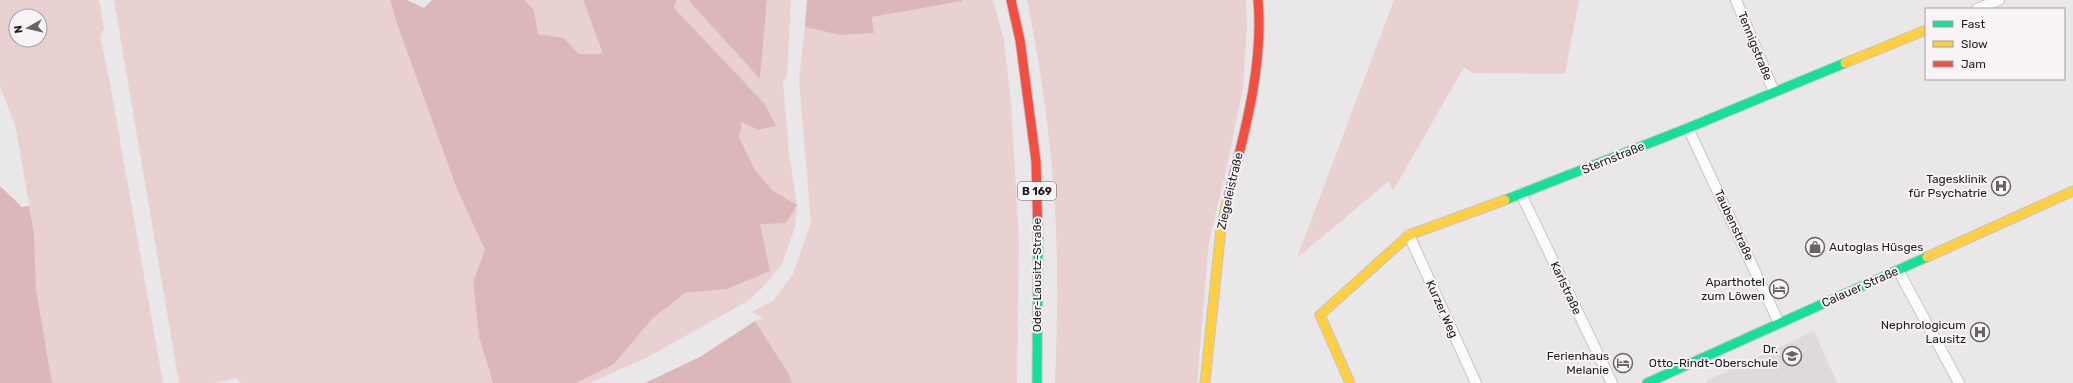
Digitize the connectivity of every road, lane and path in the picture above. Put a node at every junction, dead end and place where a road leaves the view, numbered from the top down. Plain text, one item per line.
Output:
1 (1011, 0) edge
2 (1258, 0) edge
3 (1736, 0) edge
4 (1998, 0) edge
5 (1979, 8) edge
6 (1925, 30) edge
7 (1774, 92) junction
8 (1688, 128) junction
9 (2073, 191) edge
10 (1521, 194) junction
11 (1409, 235) junction
12 (1898, 270) junction
13 (1779, 323) junction
14 (1037, 383) edge
15 (1205, 383) edge
16 (1350, 383) edge
17 (1476, 383) edge
18 (1612, 383) edge
19 (1647, 383) edge
20 (1959, 383) edge

1 - 14 main road, Oder-Lausitz-Straße / B 169
2 - 15 main road, Ziegeleistraße
3 - 7 street, Tennigstraße
4 - 5 street
6 - 7 main road, Sternstraße
7 - 8 main road, Sternstraße
8 - 10 main road, Sternstraße
8 - 13 street, Taubenstraße
9 - 12 main road, Calauer Straße
10 - 11 main road, Sternstraße
10 - 18 street, Karlstraße
11 - 16 main road, Sternstraße
11 - 17 street, Kurzer Weg
12 - 13 main road, Calauer Straße
12 - 20 street
13 - 19 main road, Calauer Straße

